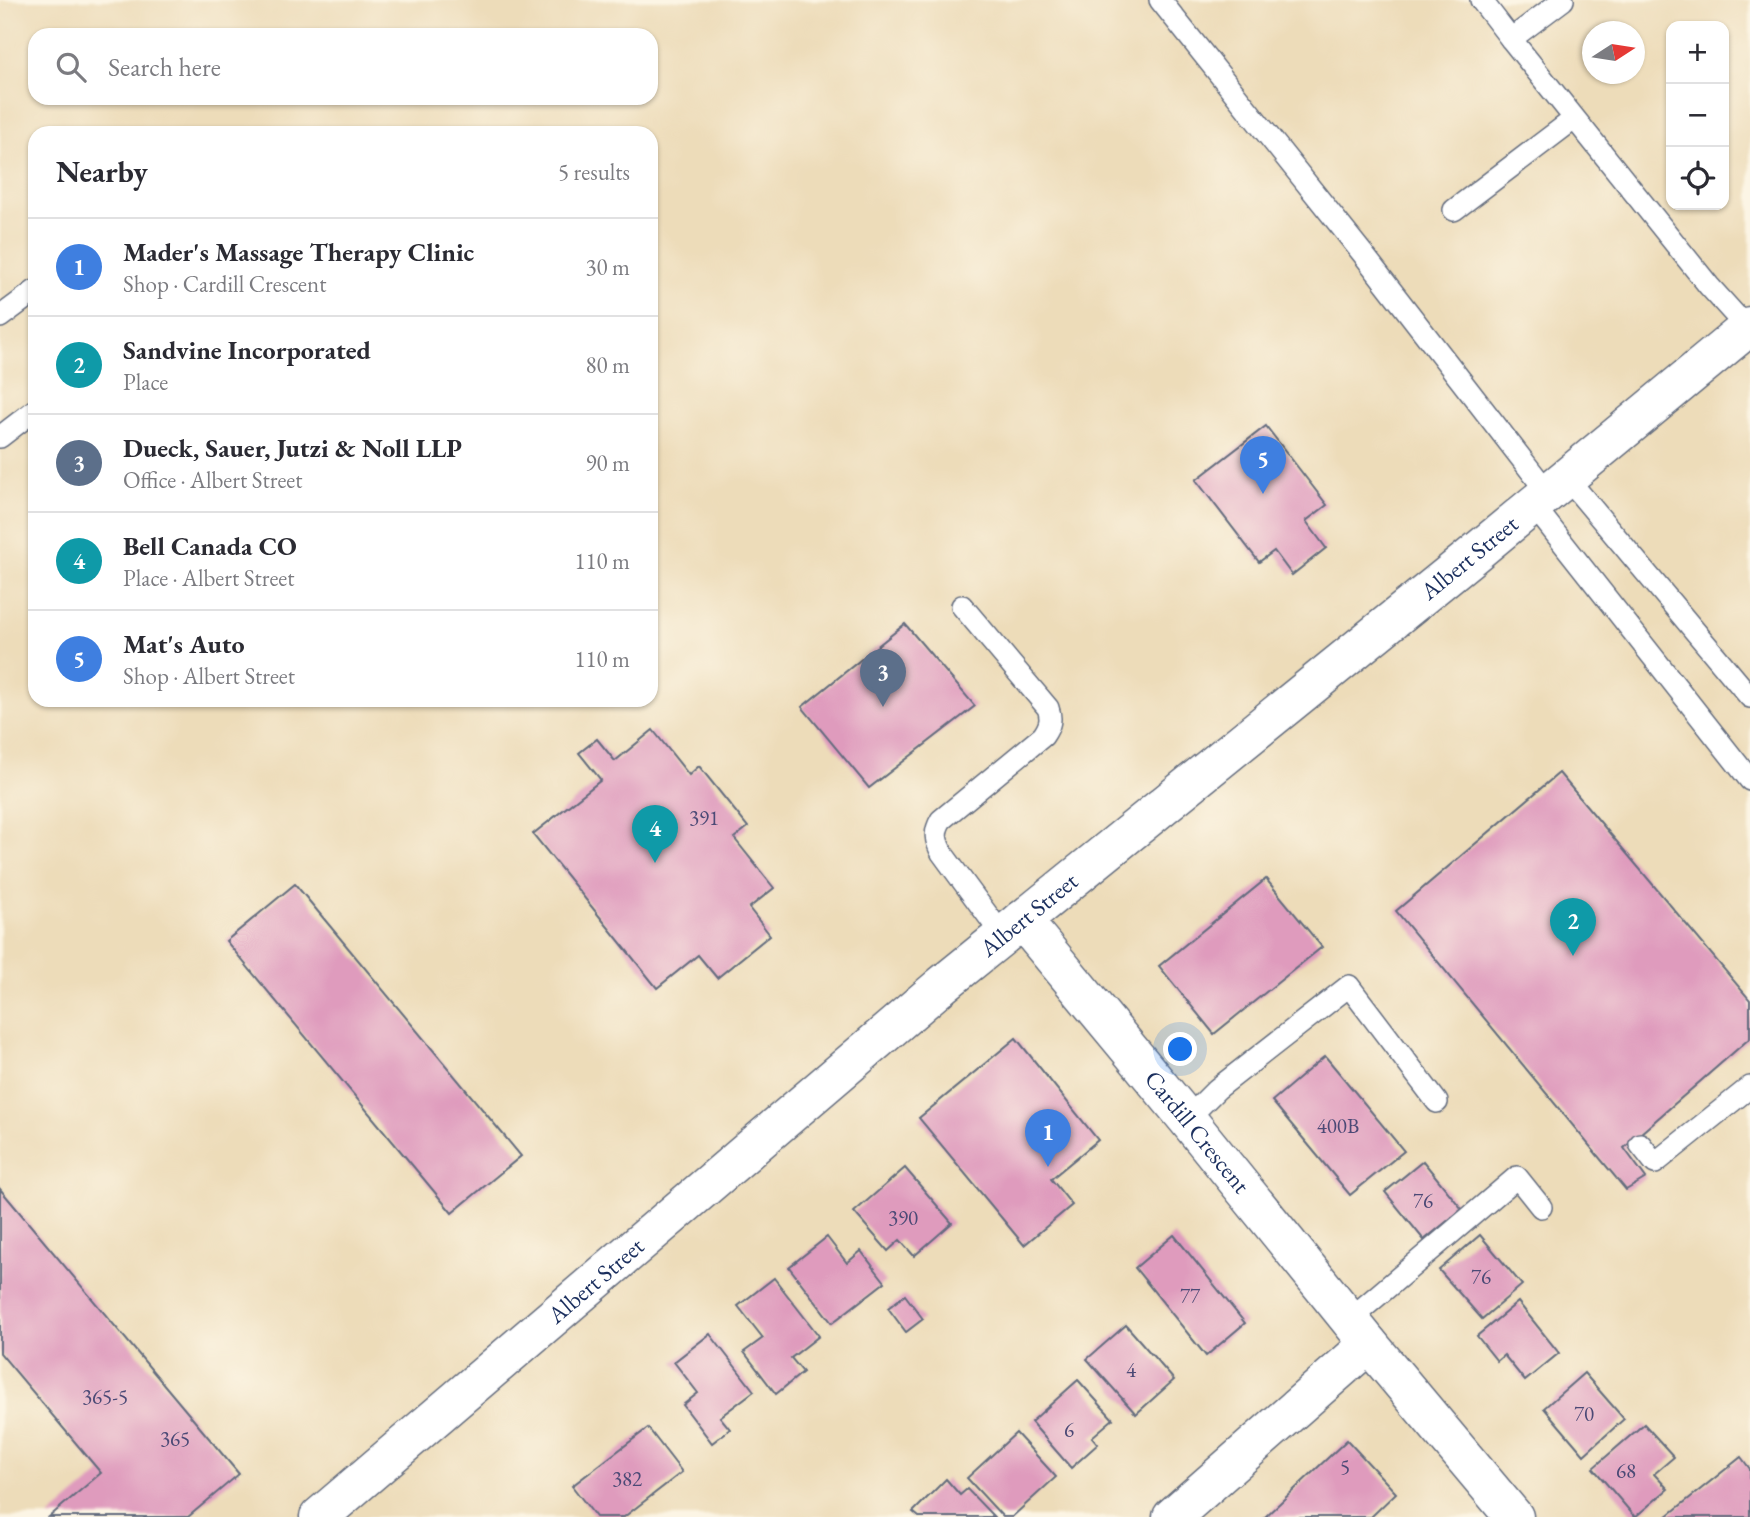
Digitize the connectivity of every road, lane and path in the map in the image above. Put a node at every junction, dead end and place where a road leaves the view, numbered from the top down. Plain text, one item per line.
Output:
1 (1160, 0) edge
2 (1481, 0) edge
3 (1563, 0) edge
4 (1511, 39) junction
5 (1574, 119) junction
6 (1454, 210) dead end
7 (28, 295) edge
8 (0, 317) edge
9 (1748, 327) edge
10 (28, 415) edge
11 (0, 437) edge
12 (1549, 492) junction
13 (962, 607) dead end
14 (1750, 697) edge
15 (1750, 780) edge
16 (1013, 928) junction
17 (1750, 1087) edge
18 (1437, 1102) dead end
19 (1188, 1119) junction
20 (1640, 1144) dead end
21 (1541, 1207) dead end
22 (1359, 1332) junction
23 (319, 1517) edge
24 (1172, 1517) edge
25 (1514, 1517) edge

1 - 12 lane
2 - 4 lane
3 - 4 lane
4 - 5 lane
5 - 6 lane
5 - 9 lane
7 - 8 lane
9 - 12 street, Albert Street
10 - 11 lane
12 - 14 lane
12 - 15 lane
12 - 16 street, Albert Street
13 - 16 lane
16 - 19 street, Cardill Crescent
16 - 23 street, Albert Street
17 - 20 lane
18 - 19 lane
19 - 22 street, Cardill Crescent
21 - 22 lane
22 - 24 street
22 - 25 street, Cardill Crescent

